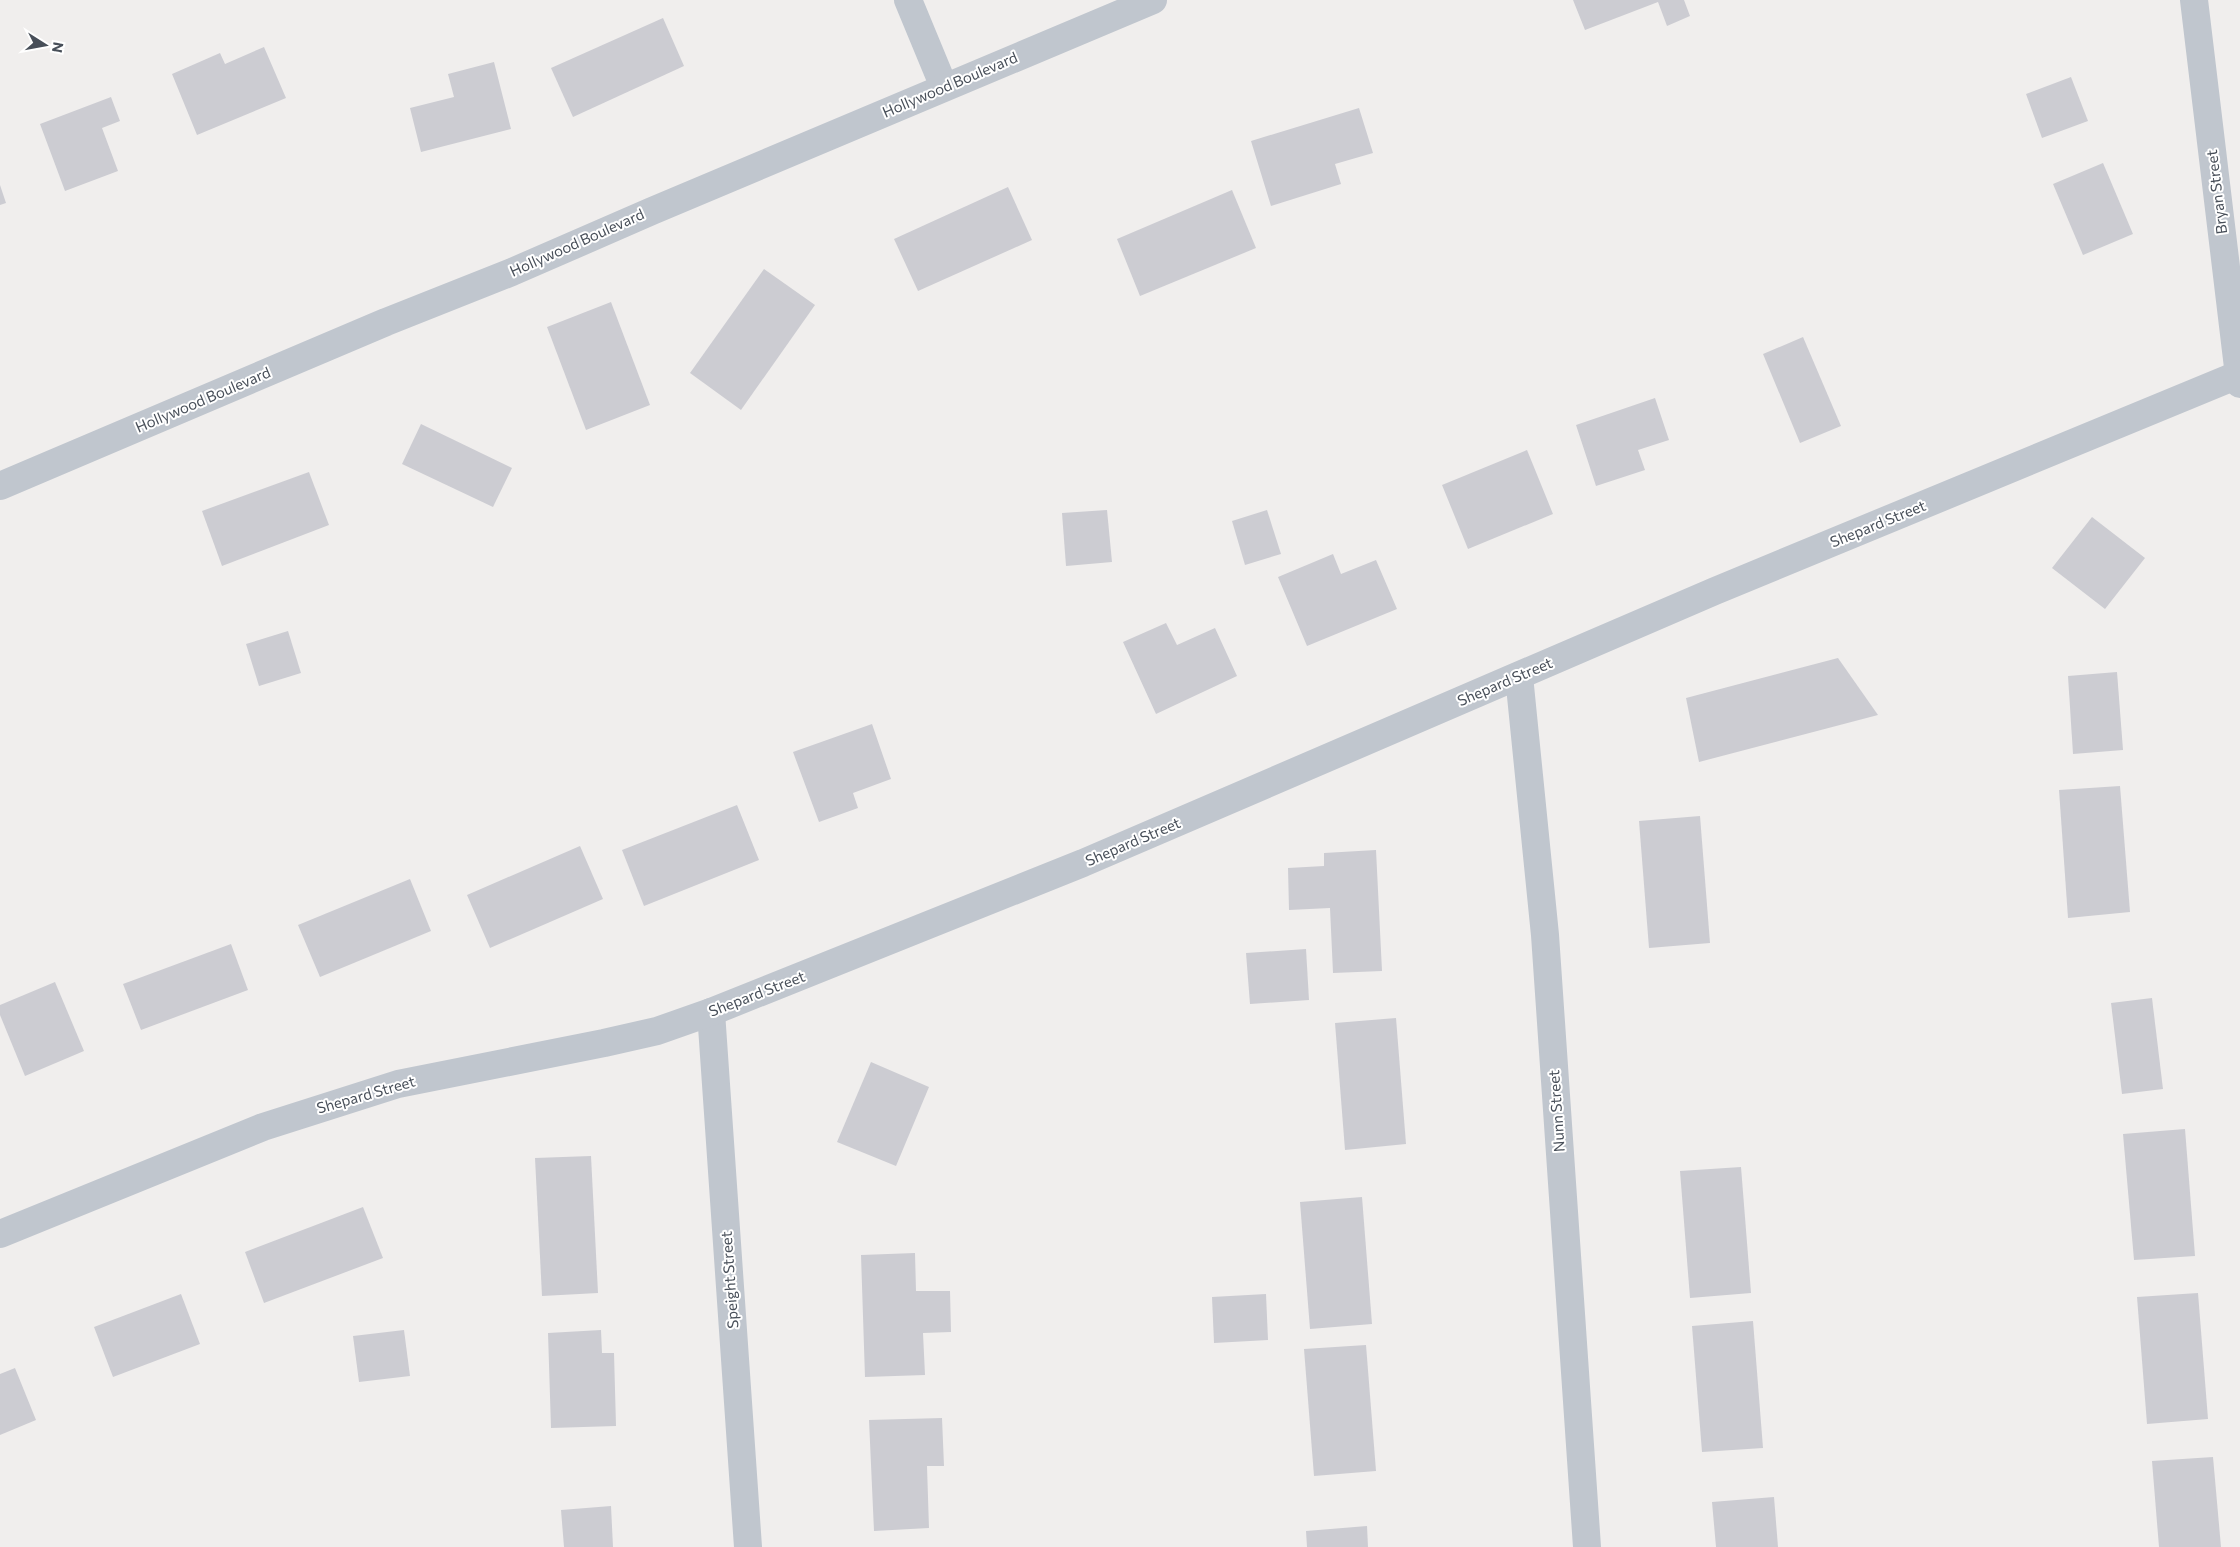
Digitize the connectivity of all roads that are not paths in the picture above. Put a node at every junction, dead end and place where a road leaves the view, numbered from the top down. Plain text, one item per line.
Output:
1 (908, 0) edge
2 (1153, 0) edge
3 (2194, 0) edge
4 (944, 87) junction
5 (2240, 377) edge
6 (0, 486) edge
7 (1519, 676) junction
8 (711, 1012) junction
9 (0, 1234) edge
10 (748, 1547) edge
11 (1587, 1547) edge

1 - 4 street
2 - 4 street, Hollywood Boulevard
3 - 5 street, Bryan Street
4 - 6 street, Hollywood Boulevard
5 - 7 street, Shepard Street
7 - 8 street, Shepard Street
7 - 11 street, Nunn Street
8 - 9 street, Shepard Street
8 - 10 street, Speight Street

